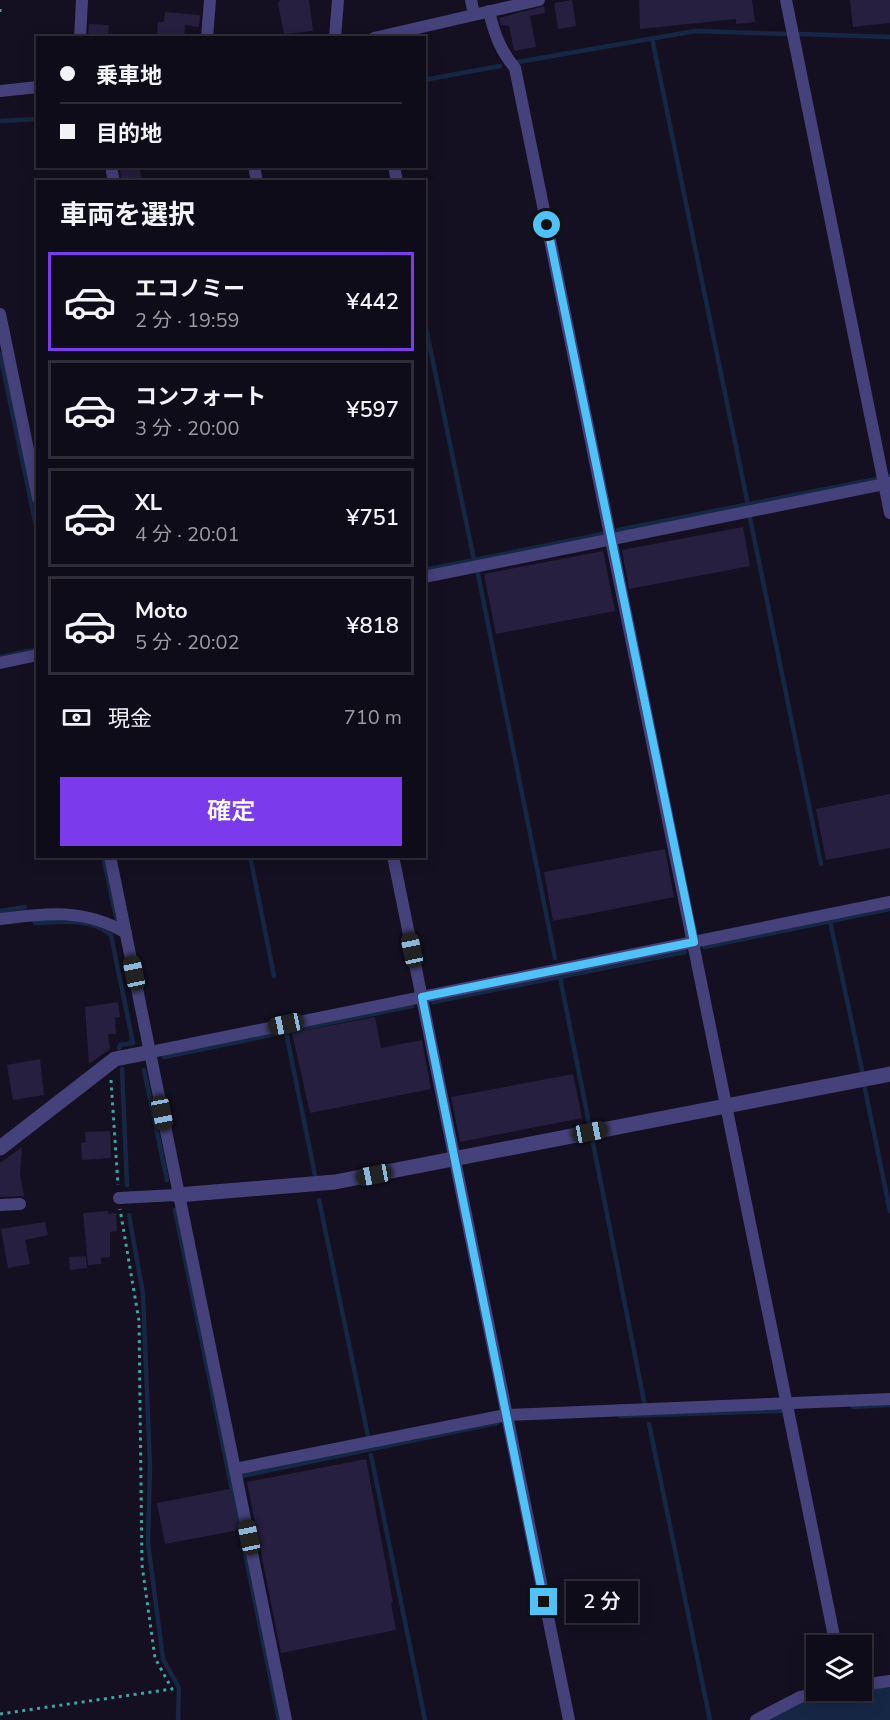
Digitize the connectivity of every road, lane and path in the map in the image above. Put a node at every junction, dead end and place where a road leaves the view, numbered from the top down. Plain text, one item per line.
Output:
1 (82, 0) edge
2 (210, 0) edge
3 (338, 0) edge
4 (471, 0) edge
5 (539, 0) edge
6 (786, 0) edge
7 (0, 9) edge
8 (489, 10) junction
9 (474, 14) junction
10 (0, 15) edge
11 (80, 36) edge
12 (207, 36) edge
13 (335, 36) edge
14 (382, 36) edge
15 (36, 87) edge
16 (0, 91) edge
17 (0, 314) edge
18 (887, 484) edge
19 (36, 488) edge
20 (890, 513) edge
21 (611, 538) junction
22 (426, 577) edge
23 (36, 655) edge
24 (0, 663) edge
25 (110, 858) edge
26 (393, 858) edge
27 (890, 902) edge
28 (0, 919) edge
29 (126, 933) junction
30 (694, 942) junction
31 (422, 997) junction
32 (151, 1052) junction
33 (110, 1062) junction
34 (890, 1074) edge
35 (726, 1106) junction
36 (0, 1148) edge
37 (454, 1159) junction
38 (177, 1195) junction
39 (119, 1198) junction
40 (20, 1204) dead end
41 (0, 1205) edge
42 (890, 1399) edge
43 (786, 1403) junction
44 (506, 1414) junction
45 (235, 1469) junction
46 (834, 1635) edge
47 (890, 1681) edge
48 (872, 1683) edge
49 (806, 1696) edge
50 (0, 1714) edge
51 (286, 1720) edge
52 (568, 1720) edge
53 (756, 1720) edge

1 - 11 street
2 - 12 street
3 - 13 street
4 - 9 street
5 - 8 street
6 - 18 street
7 - 10 path
8 - 9 street
8 - 21 street
9 - 14 street
15 - 16 street
17 - 19 street
18 - 20 street
18 - 21 street
21 - 22 street
21 - 30 street
23 - 24 street
25 - 29 street
26 - 31 street
27 - 30 street
28 - 29 street
29 - 32 street
30 - 31 street
30 - 35 street
31 - 32 street
31 - 37 street
32 - 33 street
32 - 38 street
33 - 36 street
33 - 39 path
34 - 35 street
35 - 37 street
35 - 43 street
37 - 38 street
37 - 44 street
38 - 39 street
38 - 45 street
39 - 50 path
40 - 41 street
42 - 43 street
43 - 44 street
43 - 46 street
44 - 45 street
44 - 52 street
45 - 51 street
47 - 48 street
49 - 53 street

